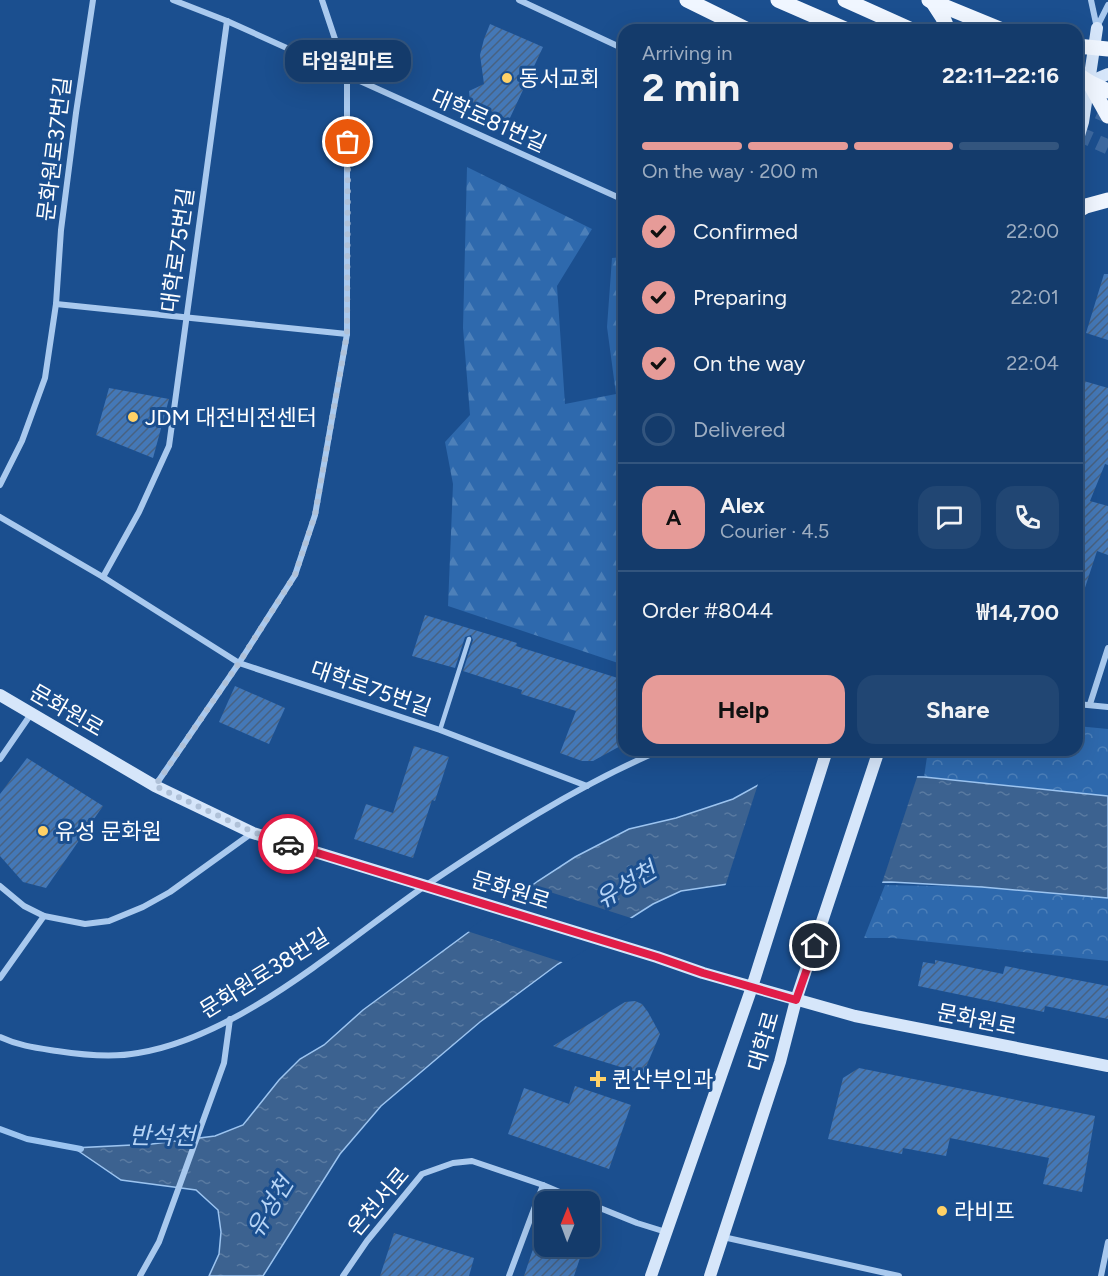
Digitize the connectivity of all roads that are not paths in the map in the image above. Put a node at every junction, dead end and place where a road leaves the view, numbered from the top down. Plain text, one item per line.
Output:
1 (93, 0) edge
2 (173, 0) edge
3 (322, 0) edge
4 (519, 0) edge
5 (687, 0) edge
6 (778, 0) edge
7 (845, 0) edge
8 (934, 0) edge
9 (1091, 0) edge
10 (1108, 5) edge
11 (227, 21) junction
12 (736, 24) edge
13 (833, 24) edge
14 (899, 24) edge
15 (946, 24) edge
16 (988, 24) edge
17 (1097, 28) junction
18 (618, 46) edge
19 (1083, 46) edge
20 (1101, 48) edge
21 (1108, 74) edge
22 (347, 75) junction
23 (1083, 77) edge
24 (1083, 80) edge
25 (1083, 81) edge
26 (1083, 83) edge
27 (1108, 91) edge
28 (1108, 116) edge
29 (618, 197) edge
30 (1108, 200) edge
31 (1083, 208) edge
32 (56, 304) junction
33 (186, 318) junction
34 (347, 334) junction
35 (0, 485) edge
36 (0, 517) edge
37 (103, 577) junction
38 (469, 639) dead end
39 (1108, 648) edge
40 (239, 663) junction
41 (0, 695) edge
42 (1083, 704) edge
43 (1090, 704) junction
44 (1108, 707) edge
45 (32, 714) junction
46 (440, 730) junction
47 (640, 756) edge
48 (646, 756) edge
49 (825, 756) edge
50 (877, 756) edge
51 (0, 759) edge
52 (639, 759) junction
53 (155, 786) junction
54 (587, 786) junction
55 (253, 832) junction
56 (0, 886) edge
57 (425, 886) junction
58 (44, 916) junction
59 (0, 978) edge
60 (752, 987) junction
61 (796, 1000) junction
62 (230, 1019) junction
63 (0, 1037) edge
64 (1108, 1066) edge
65 (543, 1185) junction
66 (557, 1191) edge
67 (600, 1208) edge
68 (667, 1232) junction
69 (723, 1237) junction
70 (1108, 1242) edge
71 (141, 1276) edge
72 (343, 1276) edge
73 (509, 1276) edge
74 (651, 1276) edge
75 (710, 1276) edge
76 (899, 1276) edge
77 (1101, 1276) edge

1 - 32 street, 문화원로37번길
2 - 11 street, 대학로81번길
3 - 22 street
4 - 18 street
5 - 12 main road
6 - 13 main road
7 - 14 main road
8 - 15 main road
8 - 16 main road
9 - 17 street
10 - 17 street
11 - 22 street, 대학로81번길
11 - 33 street, 대학로75번길
17 - 20 street
19 - 20 main road
20 - 23 street
21 - 24 street
22 - 29 street, 대학로81번길
22 - 34 street
25 - 27 main road
26 - 28 main road
30 - 31 main road
32 - 33 street
32 - 35 street, 문화원로37번길
33 - 34 street
33 - 37 street, 대학로75번길
34 - 40 street
36 - 37 street, 대학로75번길
37 - 40 street, 대학로75번길
38 - 46 lane
39 - 43 street
40 - 46 street, 대학로75번길
40 - 53 street
41 - 45 street, 문화원로
42 - 43 street
43 - 44 street
45 - 51 street
45 - 53 street, 문화원로
46 - 54 street, 대학로75번길
47 - 52 street
48 - 52 street
49 - 60 street, 대학로
50 - 61 street, 대학로
52 - 54 street
53 - 55 street, 문화원로
54 - 57 street, 문화원로38번길
55 - 57 street, 문화원로
55 - 58 street
56 - 58 street
57 - 60 street, 문화원로
57 - 62 street, 문화원로38번길
58 - 59 street
60 - 61 street, 문화원로
60 - 68 street, 대학로
61 - 64 street, 문화원로
61 - 69 street, 대학로
62 - 63 street, 문화원로38번길
62 - 71 street
65 - 66 street
65 - 72 street, 온천서로
65 - 73 street
67 - 68 street
68 - 74 street, 대학로
69 - 75 street, 대학로
69 - 76 street
70 - 77 street

